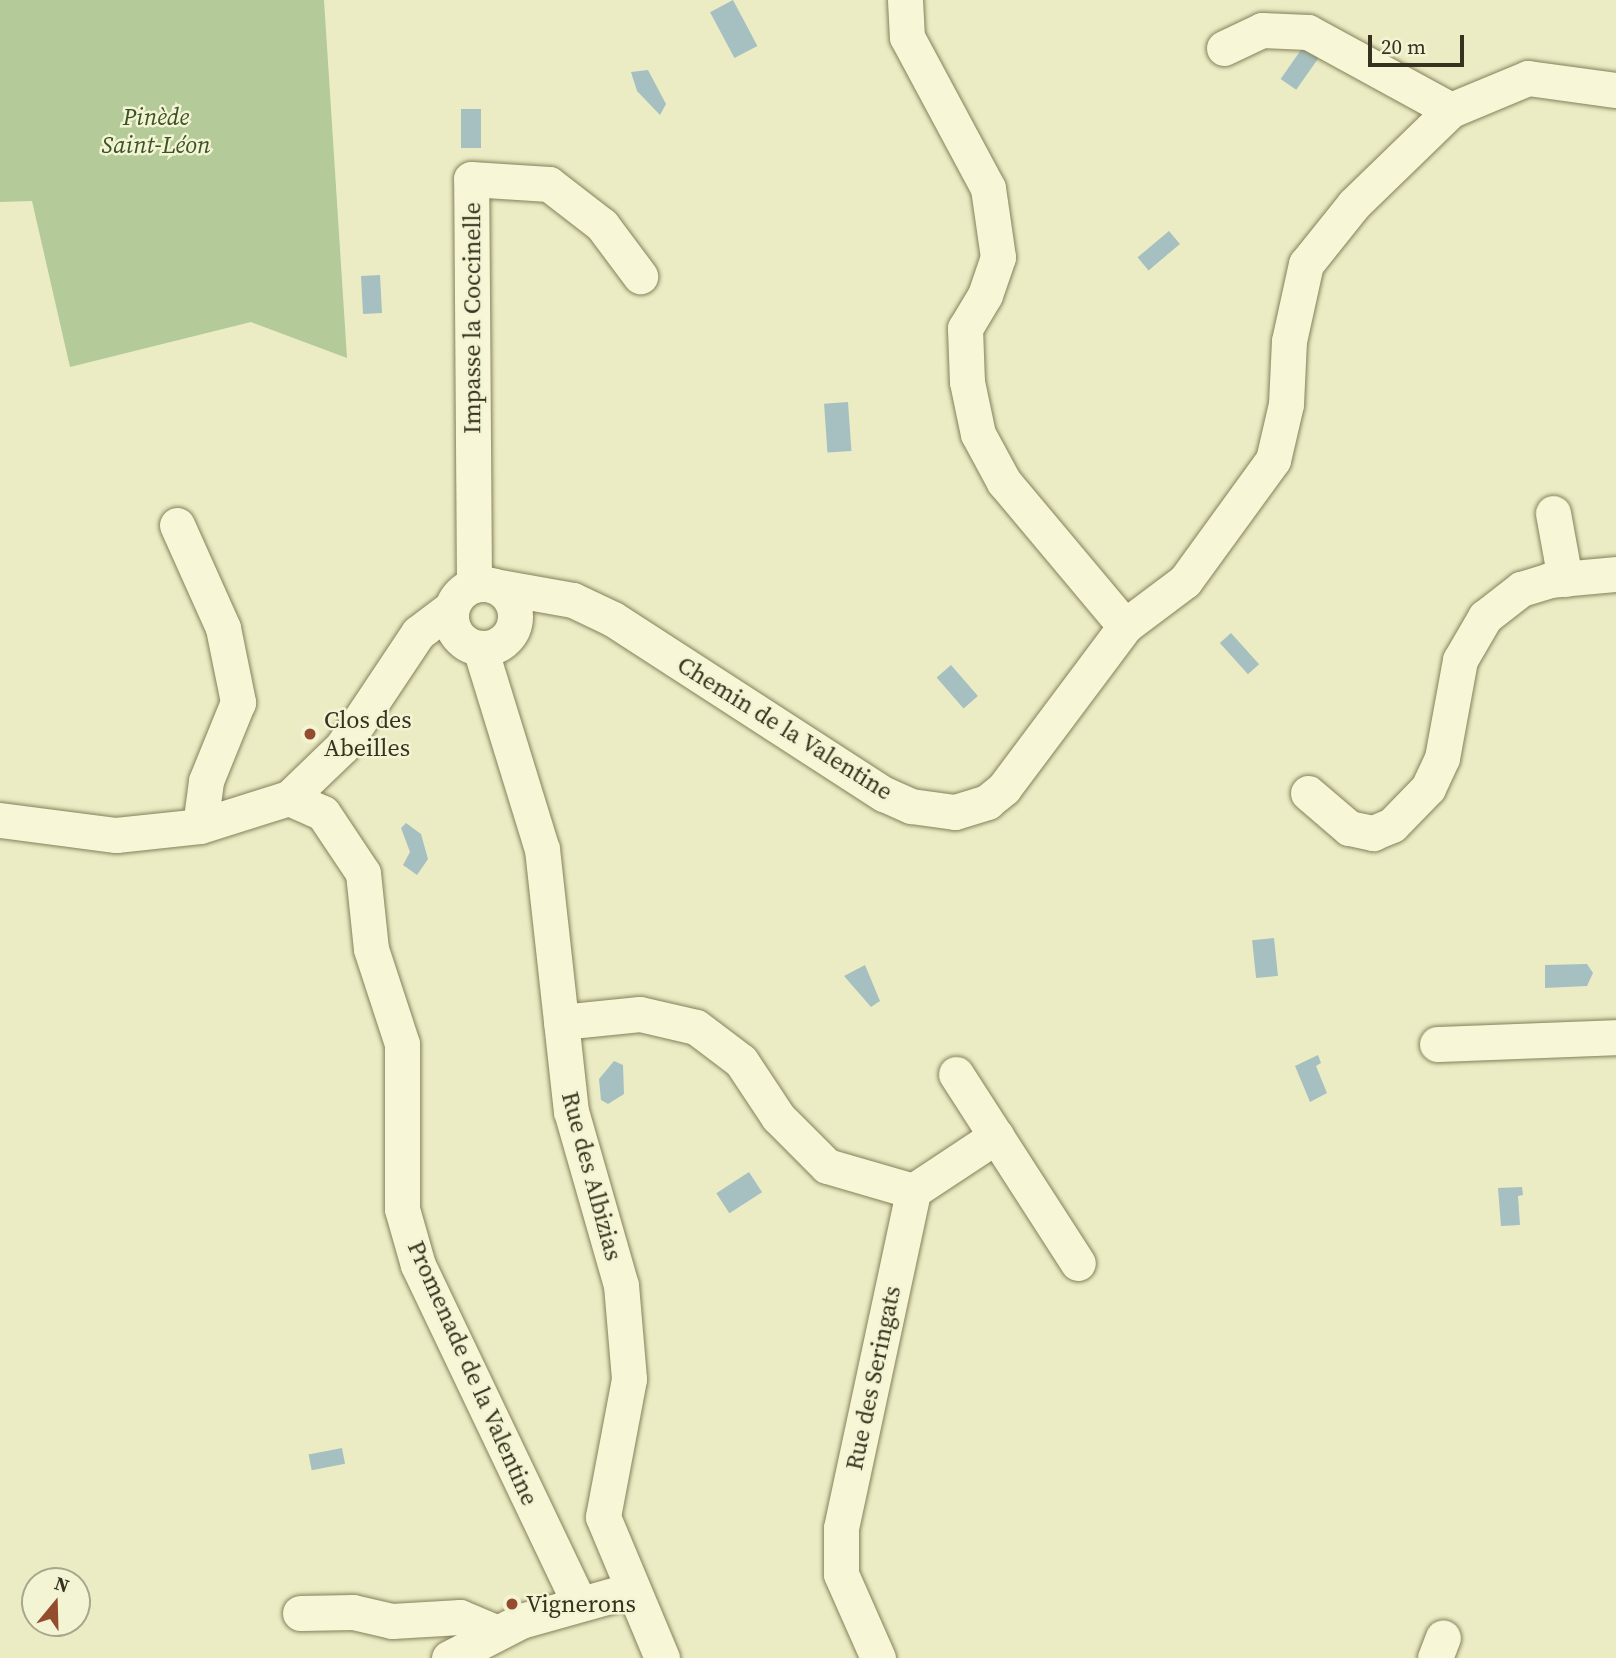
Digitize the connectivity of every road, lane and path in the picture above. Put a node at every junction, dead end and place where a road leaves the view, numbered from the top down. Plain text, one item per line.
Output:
1 (905, 0) edge
2 (1224, 48) dead end
3 (1616, 90) edge
4 (1451, 110) junction
5 (640, 276) dead end
6 (1553, 513) dead end
7 (177, 526) dead end
8 (1616, 574) edge
9 (1565, 579) junction
10 (477, 591) junction
11 (573, 600) junction
12 (515, 618) junction
13 (1125, 626) junction
14 (472, 644) junction
15 (394, 669) junction
16 (492, 687) junction
17 (1308, 793) dead end
18 (289, 798) junction
19 (0, 820) edge
20 (200, 826) junction
21 (561, 1022) junction
22 (1616, 1037) edge
23 (1437, 1044) dead end
24 (956, 1074) dead end
25 (996, 1136) junction
26 (913, 1191) junction
27 (1078, 1263) dead end
28 (631, 1590) junction
29 (579, 1602) junction
30 (300, 1613) dead end
31 (495, 1632) junction
32 (449, 1658) edge
33 (662, 1658) edge
34 (878, 1658) edge

1 - 13 street
2 - 4 street
3 - 4 street
4 - 13 street
5 - 10 street, Impasse la Coccinelle
6 - 9 street
7 - 20 street
8 - 9 street
9 - 17 street
10 - 11 street, Chemin de la Valentine
10 - 12 street
10 - 14 street
10 - 15 street
11 - 12 street
11 - 13 street, Chemin de la Valentine
12 - 14 street
12 - 16 street
14 - 15 street
14 - 16 street, Rue des Albizias
15 - 18 street
16 - 21 street, Rue des Albizias
18 - 20 street
18 - 29 street, Promenade de la Valentine
19 - 20 street
21 - 26 street
21 - 28 street, Rue des Albizias
22 - 23 street
24 - 25 street
25 - 26 street
25 - 27 street
26 - 34 street, Rue des Seringats
28 - 29 street
28 - 33 street, Rue des Albizias
29 - 31 street
30 - 31 street
31 - 32 street

